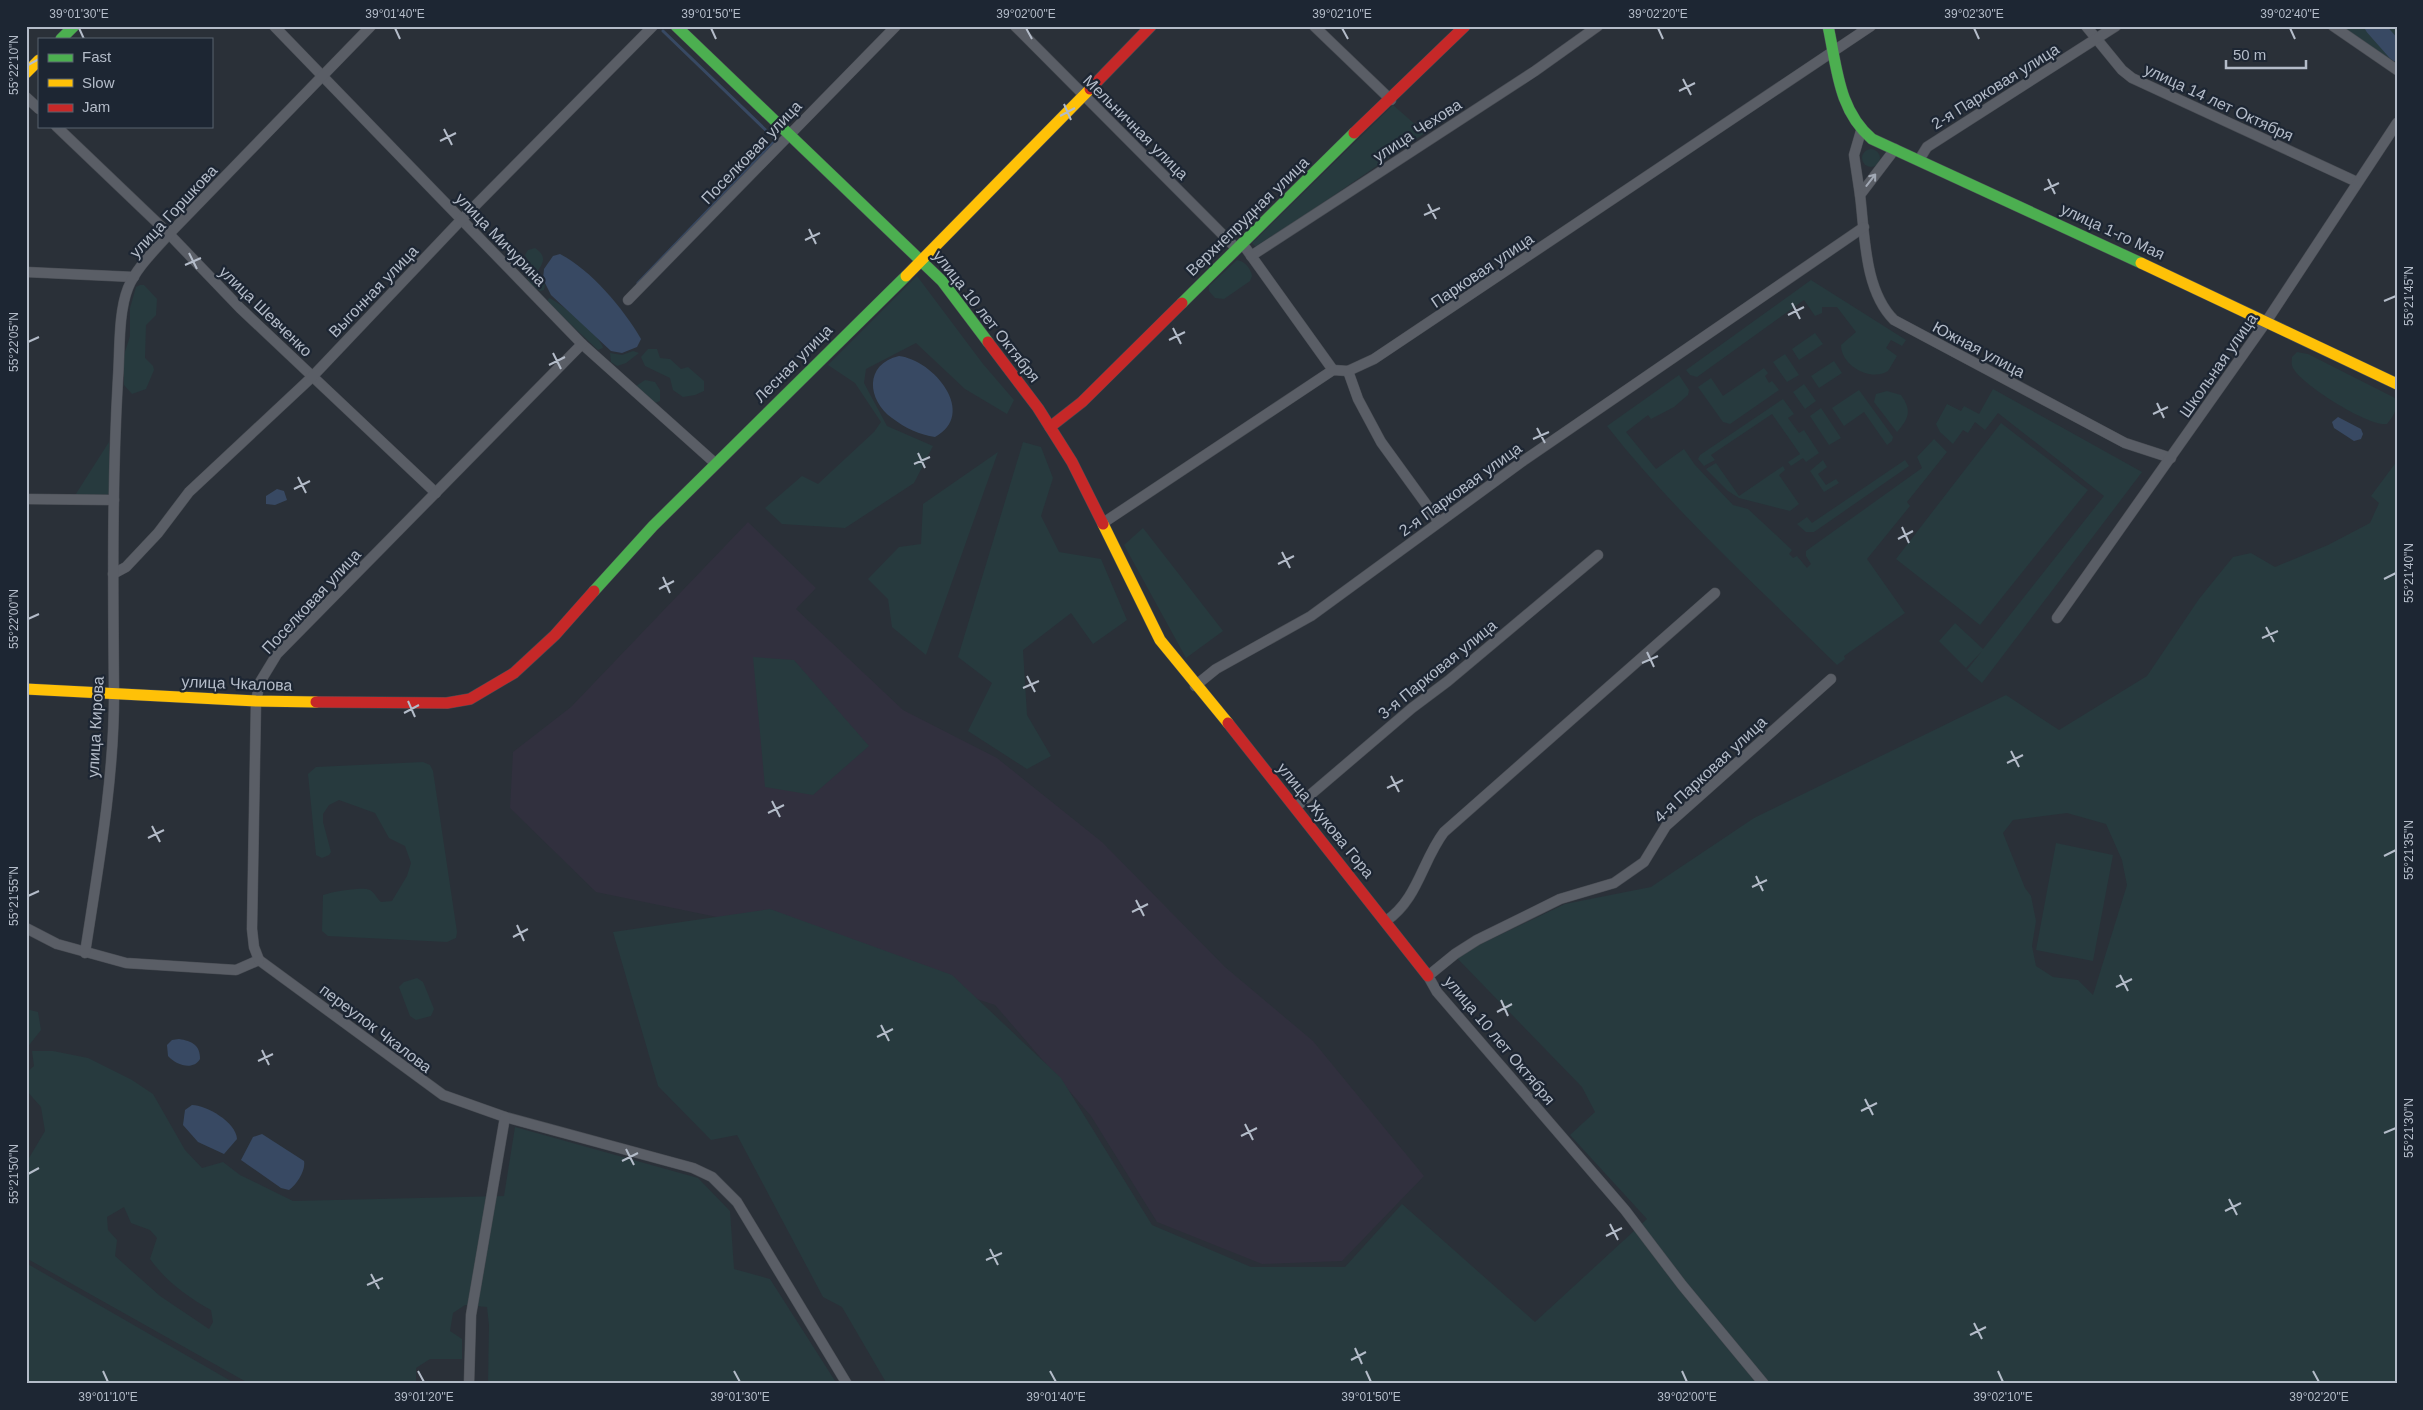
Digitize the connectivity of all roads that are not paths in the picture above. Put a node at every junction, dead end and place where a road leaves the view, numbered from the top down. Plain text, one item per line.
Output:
1 (74, 26) edge
2 (274, 26) edge
3 (371, 26) edge
4 (653, 26) edge
5 (676, 26) edge
6 (896, 26) edge
7 (1015, 26) edge
8 (1151, 26) edge
9 (1314, 26) edge
10 (1465, 26) edge
11 (1598, 26) edge
12 (1828, 26) edge
13 (1871, 26) edge
14 (2086, 26) edge
15 (2116, 26) edge
16 (2333, 26) edge
17 (62, 38) edge
18 (2097, 40) junction
19 (1834, 50) junction
20 (38, 61) edge
21 (2397, 70) edge
22 (26, 73) edge
23 (322, 76) junction
24 (1083, 94) junction
25 (26, 97) edge
26 (1391, 100) junction
27 (38, 108) edge
28 (2397, 123) edge
29 (58, 128) edge
30 (1861, 131) junction
31 (789, 134) junction
32 (1895, 149) junction
33 (1919, 160) junction
34 (2357, 182) junction
35 (1860, 195) junction
36 (461, 220) junction
37 (1864, 227) junction
38 (169, 234) junction
39 (1239, 245) junction
40 (1251, 256) junction
41 (922, 260) junction
42 (26, 272) edge
43 (134, 277) junction
44 (628, 300) dead end
45 (2266, 322) junction
46 (582, 344) junction
47 (1333, 370) junction
48 (1348, 371) junction
49 (312, 377) junction
50 (2397, 384) edge
51 (1050, 426) junction
52 (2171, 458) junction
53 (716, 464) junction
54 (436, 493) junction
55 (26, 499) edge
56 (114, 500) junction
57 (1439, 522) junction
58 (1103, 523) junction
59 (1598, 555) dead end
60 (114, 574) junction
61 (1715, 593) dead end
62 (2056, 618) dead end
63 (1831, 679) dead end
64 (1195, 686) junction
65 (26, 689) edge
66 (114, 694) junction
67 (256, 701) junction
68 (447, 703) joint
69 (1296, 807) junction
70 (1386, 922) junction
71 (26, 928) edge
72 (85, 953) junction
73 (259, 960) junction
74 (1428, 976) junction
75 (505, 1117) junction
76 (469, 1384) edge
77 (847, 1384) edge
78 (1764, 1384) edge

1 - 17 street
2 - 23 street, улица Мичурина
3 - 23 street, улица Горшкова
4 - 36 street, Выгонная улица
5 - 31 street, улица 10 лет Октября
6 - 31 street, Поселковая улица
7 - 24 street, Мельничная улица
8 - 24 street, Лесная улица
9 - 26 street
10 - 26 street, Верхнепрудная улица
11 - 40 street, улица Чехова
12 - 19 street, улица 1-го Мая
13 - 19 street, Парковая улица
14 - 18 street, улица 14 лет Октября
15 - 18 street, 2-я Парковая улица
16 - 21 street
18 - 33 street, 2-я Парковая улица
18 - 34 street, улица 14 лет Октября
19 - 30 street, улица 1-го Мая
19 - 48 street, Парковая улица
20 - 22 street
23 - 36 street, улица Мичурина
23 - 38 street, улица Горшкова
24 - 39 street, Мельничная улица
24 - 41 street, Лесная улица
25 - 27 street
26 - 39 street, Верхнепрудная улица
28 - 34 street, Школьная улица
29 - 38 street, улица Шевченко
30 - 32 street, улица 1-го Мая
30 - 35 street, Южная улица
31 - 41 street, улица 10 лет Октября
31 - 44 street, Поселковая улица
32 - 33 street, улица 1-го Мая
35 -> 32 street
33 - 45 street, улица 1-го Мая
34 - 45 street, Школьная улица
35 - 37 street, Южная улица
36 - 46 street, улица Мичурина
36 - 49 street, Выгонная улица
37 - 52 street, Южная улица
37 - 57 street, 2-я Парковая улица
38 - 43 street, улица Горшкова
38 - 49 street, улица Шевченко
39 - 40 street, Мельничная улица
39 - 51 street, Верхнепрудная улица
40 - 47 street, Мельничная улица
41 - 51 street, улица 10 лет Октября
41 - 53 street, Лесная улица
42 - 43 street
43 - 56 street, улица Горшкова
45 - 50 street, улица 1-го Мая
45 - 52 street, Школьная улица
46 - 53 street, улица Мичурина
46 - 54 street, Поселковая улица
47 - 48 street, Парковая улица
47 - 58 street
48 - 57 street
49 - 54 street, улица Шевченко
49 - 60 street, Выгонная улица
51 - 58 street, улица 10 лет Октября
52 - 62 street, Школьная улица
53 - 68 street, Лесная улица
54 - 67 street, Поселковая улица
55 - 56 street
56 - 60 street, улица Кирова
57 - 64 street, 2-я Парковая улица
58 - 64 street, улица 10 лет Октября
59 - 69 street, 3-я Парковая улица
60 - 66 street, улица Кирова
61 - 70 street
63 - 74 street, 4-я Парковая улица
64 - 69 street, улица Жукова Гора
65 - 66 street, улица Чкалова
66 - 67 street, улица Чкалова
66 - 72 street, улица Кирова
67 - 68 street, улица Чкалова
67 - 73 street, Поселковая улица
69 - 70 street, улица Жукова Гора
70 - 74 street, улица Жукова Гора
71 - 72 street
72 - 73 street
73 - 75 street, переулок Чкалова
74 - 78 street, улица 10 лет Октября
75 - 76 street
75 - 77 street, переулок Чкалова

